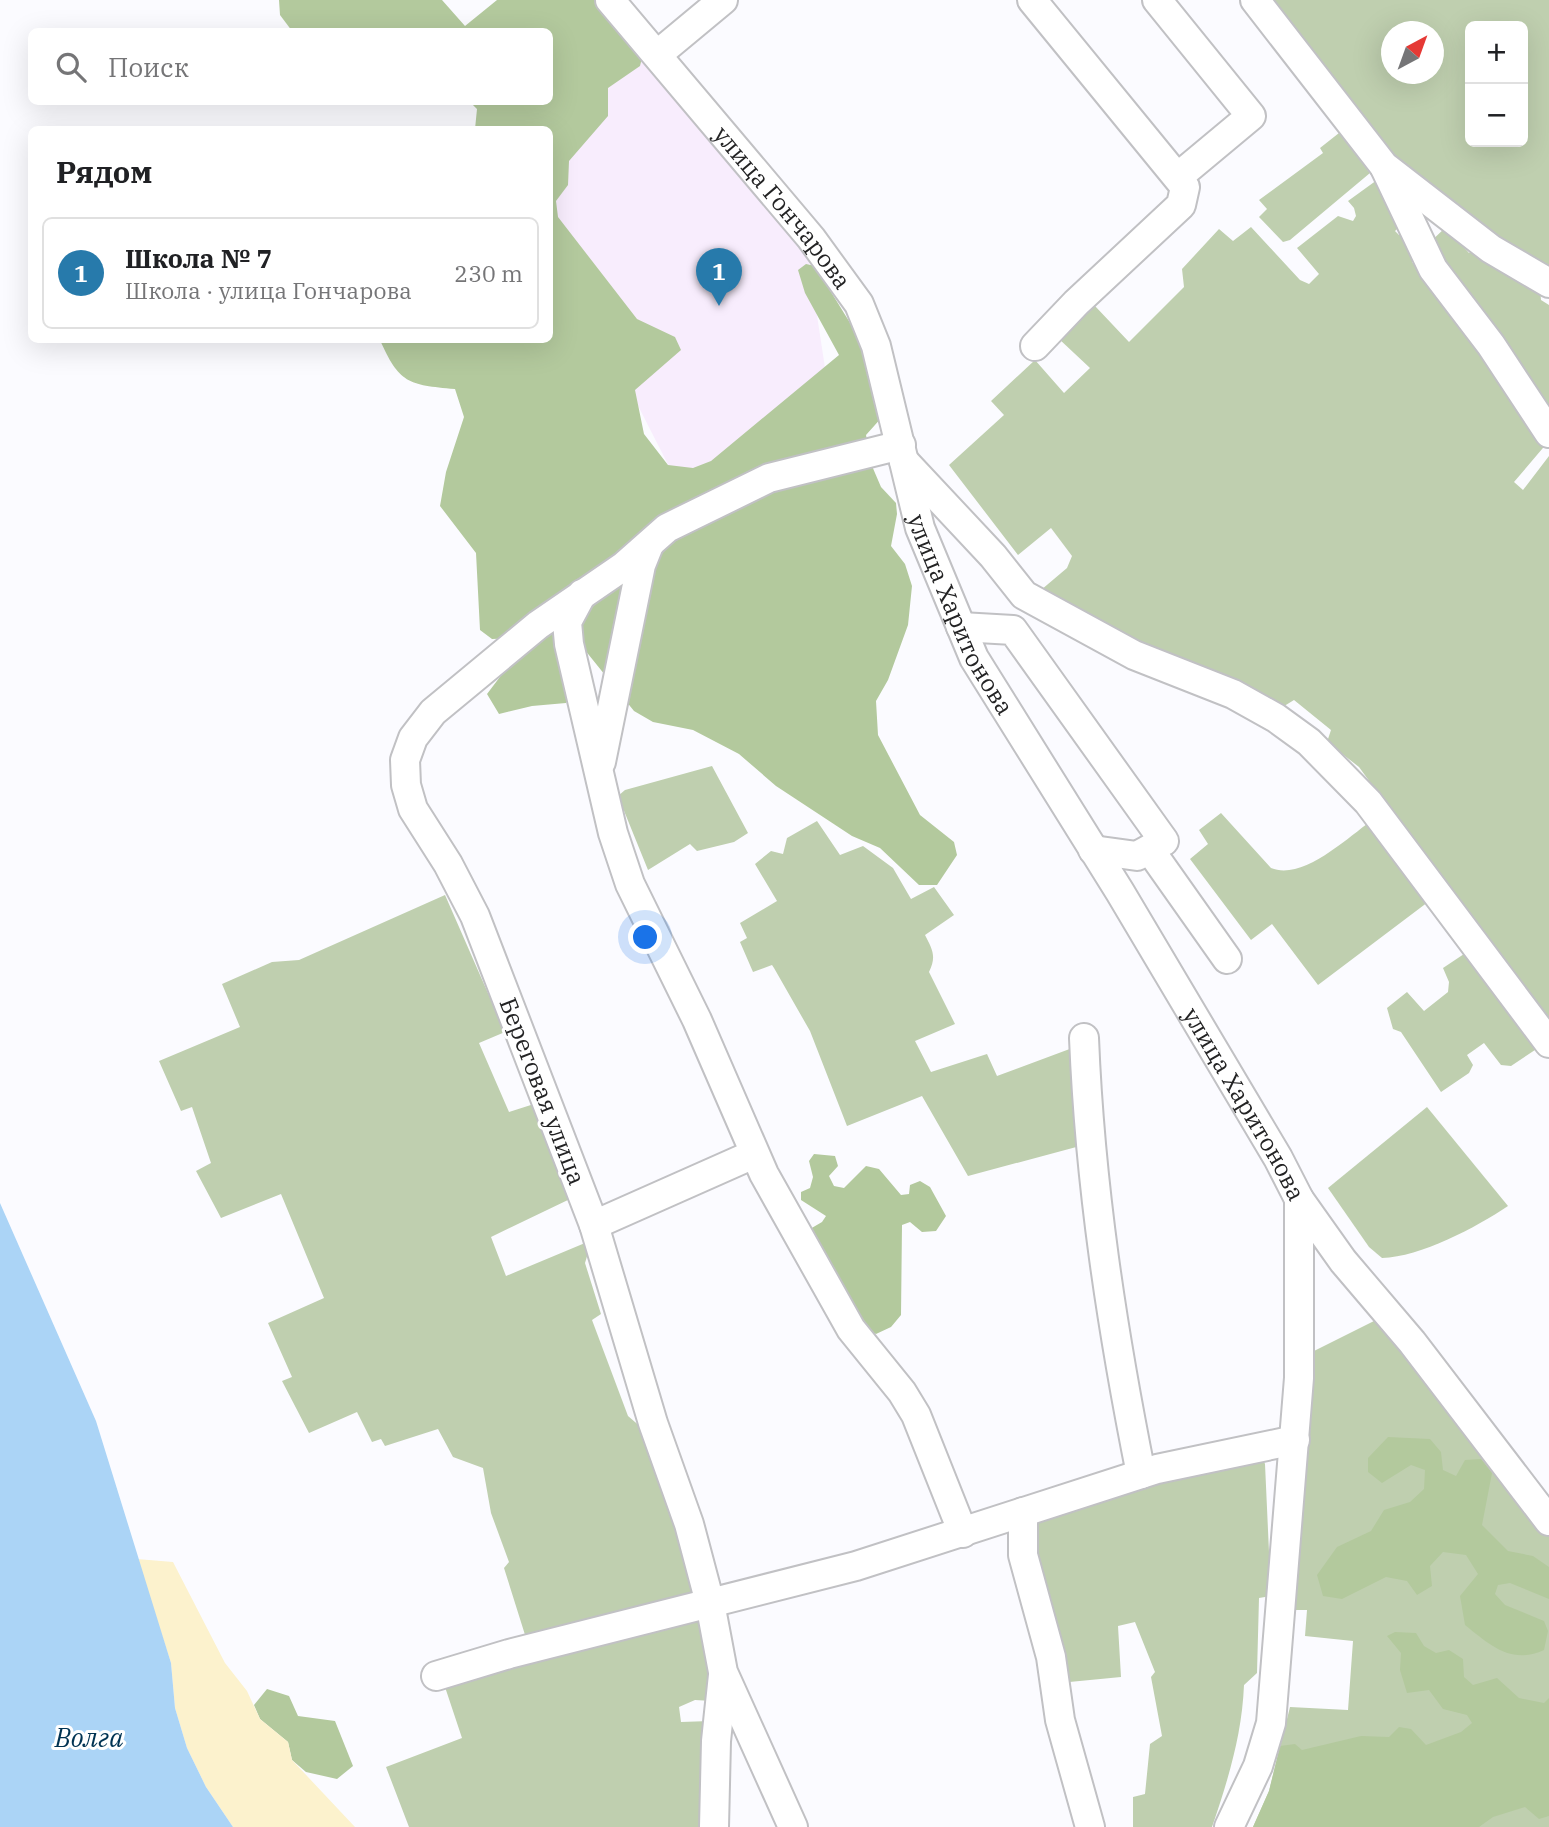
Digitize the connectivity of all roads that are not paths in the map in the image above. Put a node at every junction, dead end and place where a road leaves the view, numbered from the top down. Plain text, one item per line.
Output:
1 (610, 0) edge
2 (723, 0) edge
3 (1032, 0) edge
4 (1157, 0) edge
5 (1255, 0) edge
6 (657, 54) junction
7 (1384, 166) junction
8 (1179, 176) junction
9 (1549, 283) edge
10 (1035, 346) dead end
11 (1549, 433) edge
12 (903, 453) junction
13 (649, 544) junction
14 (582, 594) junction
15 (1024, 595) junction
16 (961, 627) junction
17 (1013, 630) junction
18 (599, 771) junction
19 (1093, 850) junction
20 (1150, 850) junction
21 (1227, 959) dead end
22 (1084, 1038) dead end
23 (1549, 1043) edge
24 (754, 1154) junction
25 (1299, 1199) junction
26 (594, 1225) junction
27 (1295, 1440) junction
28 (1142, 1474) junction
29 (1023, 1512) junction
30 (1549, 1521) edge
31 (963, 1533) junction
32 (710, 1604) junction
33 (723, 1672) junction
34 (436, 1676) dead end
35 (713, 1827) edge
36 (793, 1827) edge
37 (1090, 1827) edge
38 (1229, 1827) edge

1 - 6 street, улица Гончарова
2 - 6 street
3 - 8 street
4 - 8 street
5 - 7 street
6 - 12 street, улица Гончарова
7 - 9 street
7 - 11 street
8 - 10 street
12 - 13 street, Береговая улица
12 - 15 street
12 - 16 street, улица Харитонова
13 - 14 street, Береговая улица
13 - 18 street
14 - 18 street
14 - 26 street, Береговая улица
15 - 17 street
15 - 23 street
16 - 17 street
16 - 19 street, улица Харитонова
17 - 20 street
18 - 24 street
19 - 20 street
19 - 25 street, улица Харитонова
20 - 21 street
22 - 28 street
24 - 26 street
24 - 31 street
25 - 27 street, улица Харитонова
25 - 30 street
26 - 32 street, Береговая улица
27 - 28 street
27 - 38 street, улица Харитонова
28 - 29 street
29 - 31 street
29 - 37 street
31 - 32 street
32 - 33 street, Береговая улица
32 - 34 street
33 - 35 street, Береговая улица
33 - 36 street, Береговая улица

